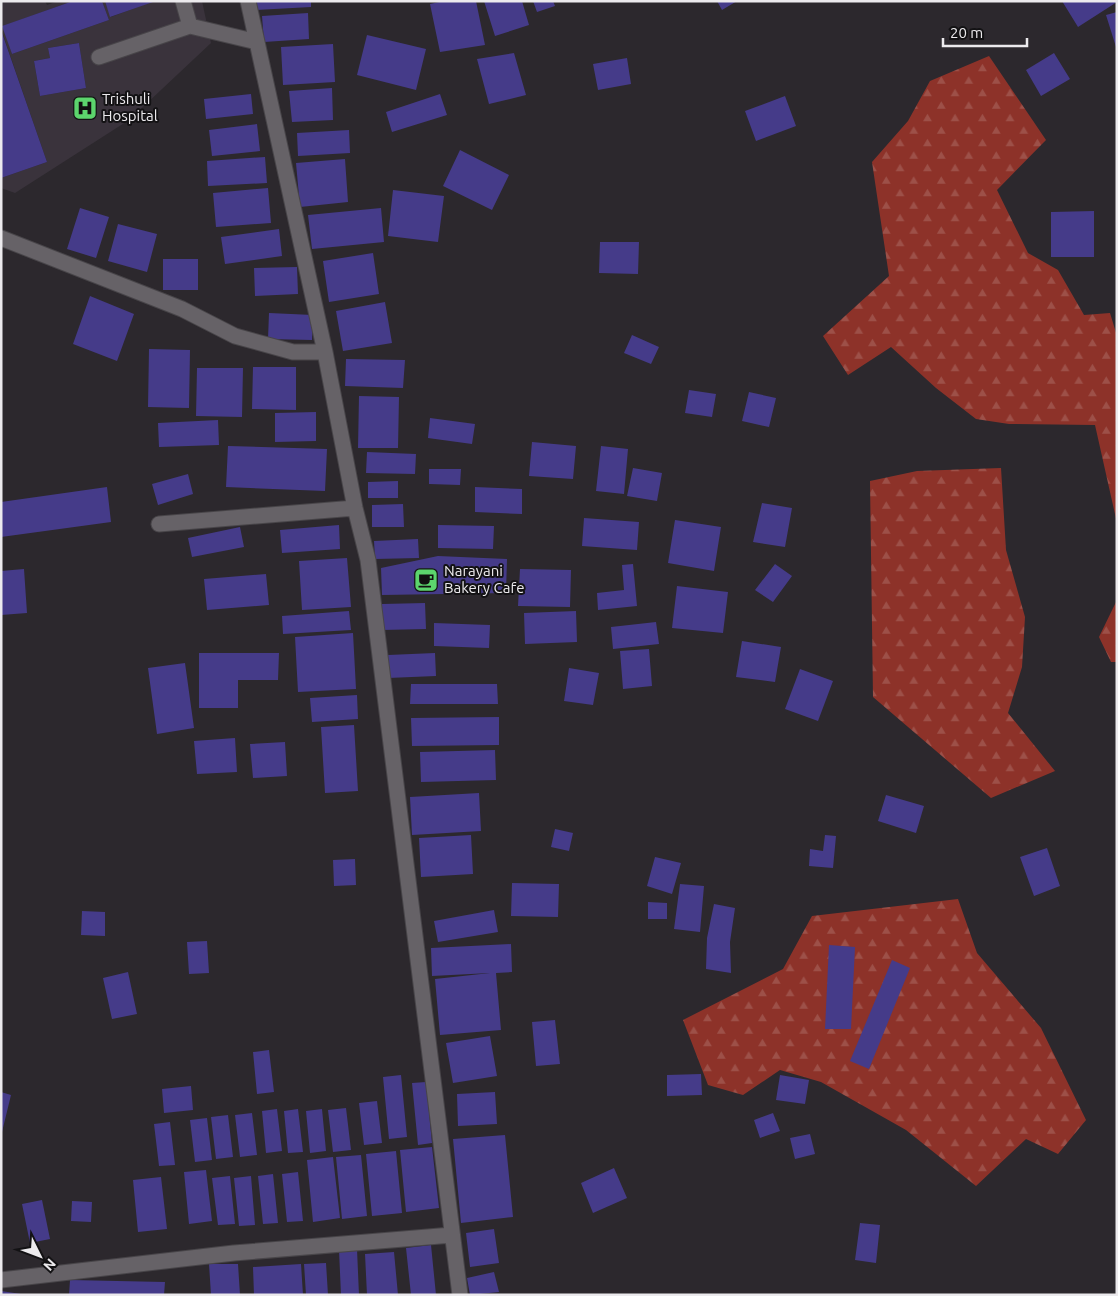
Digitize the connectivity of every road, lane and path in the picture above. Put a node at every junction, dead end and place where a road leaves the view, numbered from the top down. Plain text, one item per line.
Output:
1 (183, 1) edge
2 (248, 1) edge
3 (190, 26) junction
4 (257, 42) junction
5 (99, 57) dead end
6 (1, 238) edge
7 (325, 352) junction
8 (355, 508) junction
9 (159, 524) dead end
10 (452, 1235) junction
11 (1, 1280) edge
12 (460, 1295) edge

1 - 3 street
2 - 4 street
3 - 4 street
3 - 5 street
4 - 7 street
6 - 7 street
7 - 8 street
8 - 9 street
8 - 10 street
10 - 11 street
10 - 12 street

